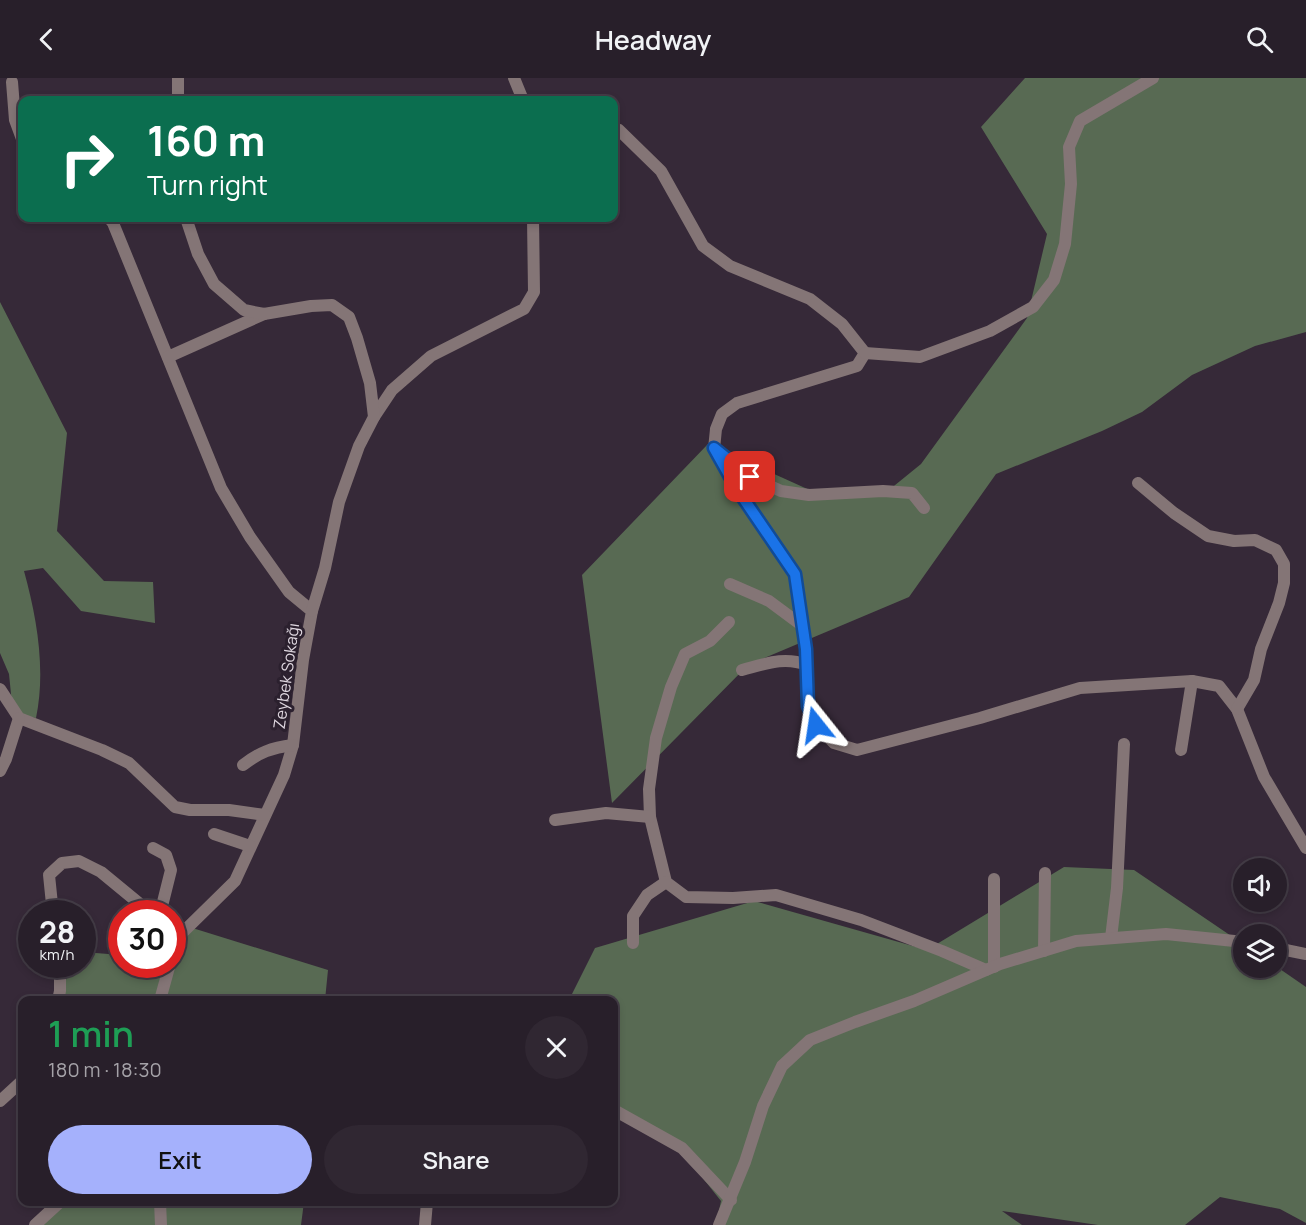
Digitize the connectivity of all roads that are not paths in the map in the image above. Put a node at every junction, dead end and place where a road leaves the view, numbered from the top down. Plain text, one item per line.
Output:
1 (178, 78) edge
2 (514, 78) edge
3 (1153, 78) edge
4 (10, 80) edge
5 (19, 96) edge
6 (178, 96) edge
7 (521, 96) edge
8 (18, 129) edge
9 (618, 130) edge
10 (112, 222) edge
11 (187, 222) edge
12 (532, 222) edge
13 (264, 314) junction
14 (865, 353) junction
15 (168, 357) junction
16 (374, 417) junction
17 (714, 448) junction
18 (1138, 483) dead end
19 (924, 508) dead end
20 (730, 584) dead end
21 (312, 610) junction
22 (729, 622) dead end
23 (804, 627) junction
24 (807, 665) junction
25 (742, 670) dead end
26 (1192, 681) junction
27 (0, 689) edge
28 (1237, 709) junction
29 (19, 718) junction
30 (1124, 744) dead end
31 (293, 745) junction
32 (1181, 750) dead end
33 (243, 765) dead end
34 (0, 771) edge
35 (265, 815) junction
36 (650, 817) junction
37 (555, 819) dead end
38 (214, 834) dead end
39 (250, 846) junction
40 (153, 848) dead end
41 (1306, 848) edge
42 (1045, 873) dead end
43 (994, 879) dead end
44 (666, 882) junction
45 (52, 900) edge
46 (135, 900) edge
47 (163, 900) edge
48 (186, 924) edge
49 (1111, 938) junction
50 (1233, 941) edge
51 (633, 943) dead end
52 (1287, 950) edge
53 (1044, 951) junction
54 (1306, 954) edge
55 (990, 968) junction
56 (59, 978) edge
57 (166, 978) edge
58 (58, 996) edge
59 (161, 996) edge
60 (18, 1085) edge
61 (0, 1101) edge
62 (618, 1112) edge
63 (731, 1200) junction
64 (56, 1206) edge
65 (160, 1206) edge
66 (427, 1206) edge
67 (721, 1224) edge
68 (35, 1225) edge
69 (161, 1225) edge
70 (425, 1225) edge

1 - 6 street
2 - 7 street
3 - 14 street
4 - 5 street
4 - 8 street
9 - 14 street
10 - 15 street
11 - 13 street
12 - 16 street, Zeybek Sokağı
13 - 15 street
13 - 16 street
14 - 17 street
15 - 21 street
16 - 21 street, Zeybek Sokağı
17 - 19 street
17 - 23 street
18 - 28 street
20 - 23 street
21 - 31 street, Zeybek Sokağı
22 - 36 street
23 - 24 street
24 - 25 street
24 - 26 street
26 - 28 street
26 - 32 street
27 - 29 street
28 - 41 street
29 - 34 street
29 - 35 street
30 - 49 street
31 - 33 street, Zeybek Sokağı
31 - 35 street, Zeybek Sokağı
35 - 39 street, Zeybek Sokağı
36 - 37 street
36 - 44 street
38 - 39 street
39 - 48 street, Zeybek Sokağı
40 - 47 street
42 - 53 street
43 - 55 street
44 - 51 street
44 - 55 street
45 - 46 street
49 - 50 street
49 - 53 street
52 - 54 street
53 - 55 street
55 - 63 street
56 - 58 street
57 - 59 street
60 - 61 street
62 - 63 street
63 - 67 street
64 - 68 street
65 - 69 street
66 - 70 street

